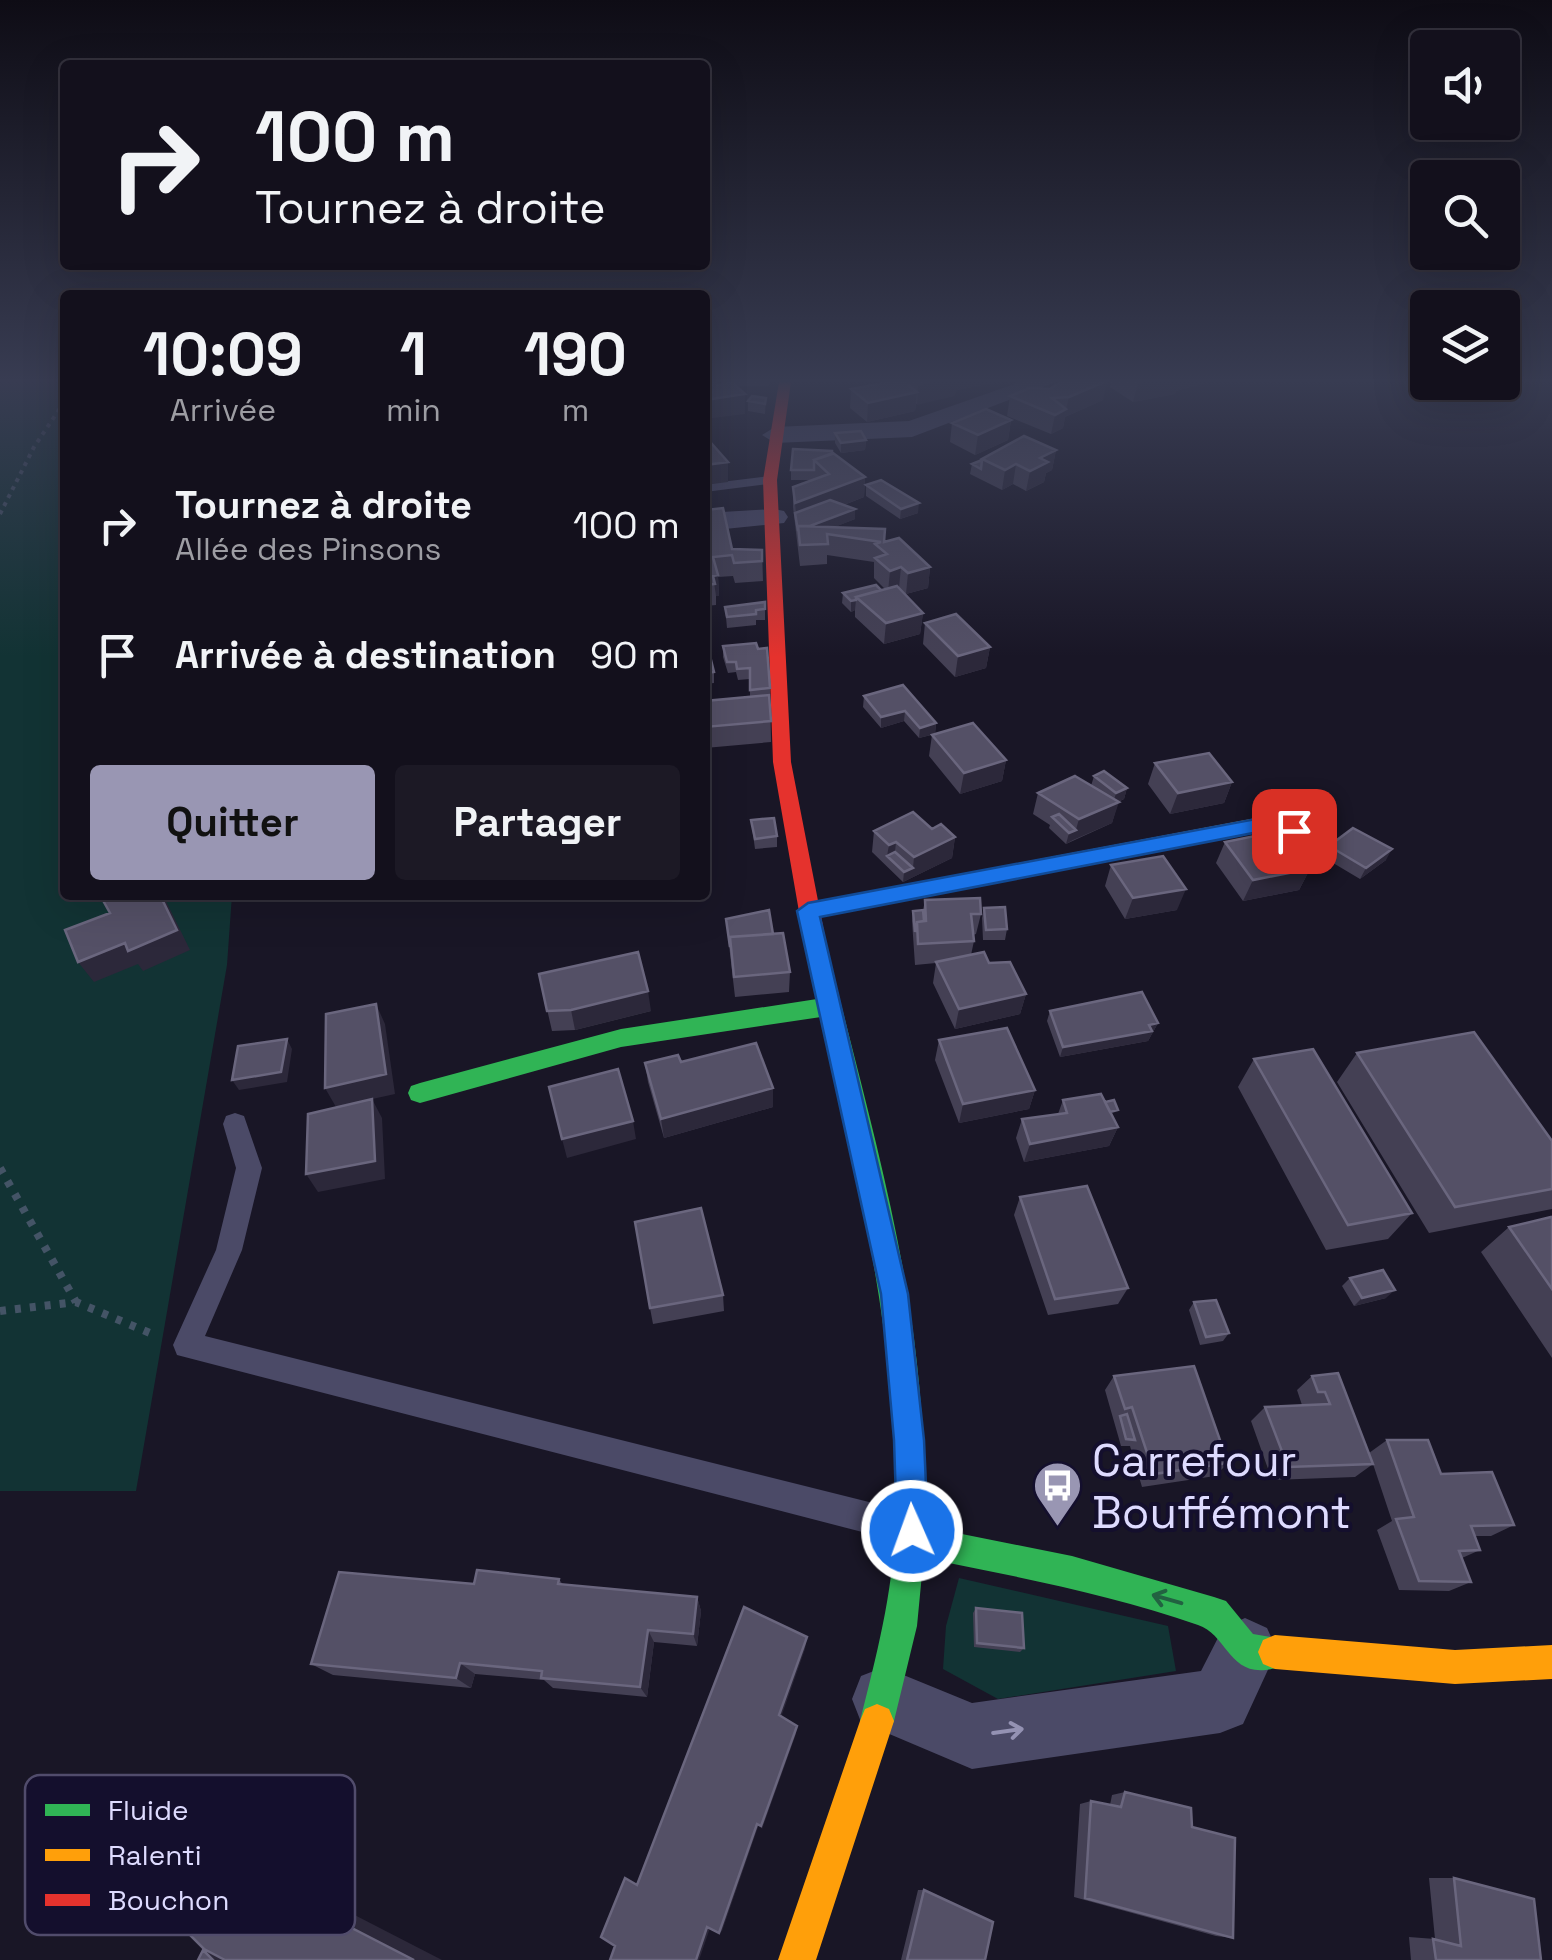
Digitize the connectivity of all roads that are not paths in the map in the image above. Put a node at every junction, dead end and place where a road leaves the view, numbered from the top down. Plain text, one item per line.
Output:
1 (771, 473) edge
2 (770, 480) junction
3 (710, 487) edge
4 (774, 517) junction
5 (710, 522) edge
6 (1294, 831) dead end
7 (808, 911) junction
8 (830, 1006) junction
9 (420, 1093) dead end
10 (236, 1124) dead end
11 (912, 1531) junction
12 (1245, 1650) junction
13 (1552, 1662) edge
14 (884, 1699) junction
15 (797, 1960) edge

1 - 2 street
2 - 3 lane
2 - 4 street
4 - 5 street
4 - 7 street
6 - 7 street
7 - 8 street
8 - 9 street
8 - 11 street
10 - 11 lane
12 -> 11 street
11 - 14 street
12 - 13 street
14 -> 12 street
14 - 15 street

